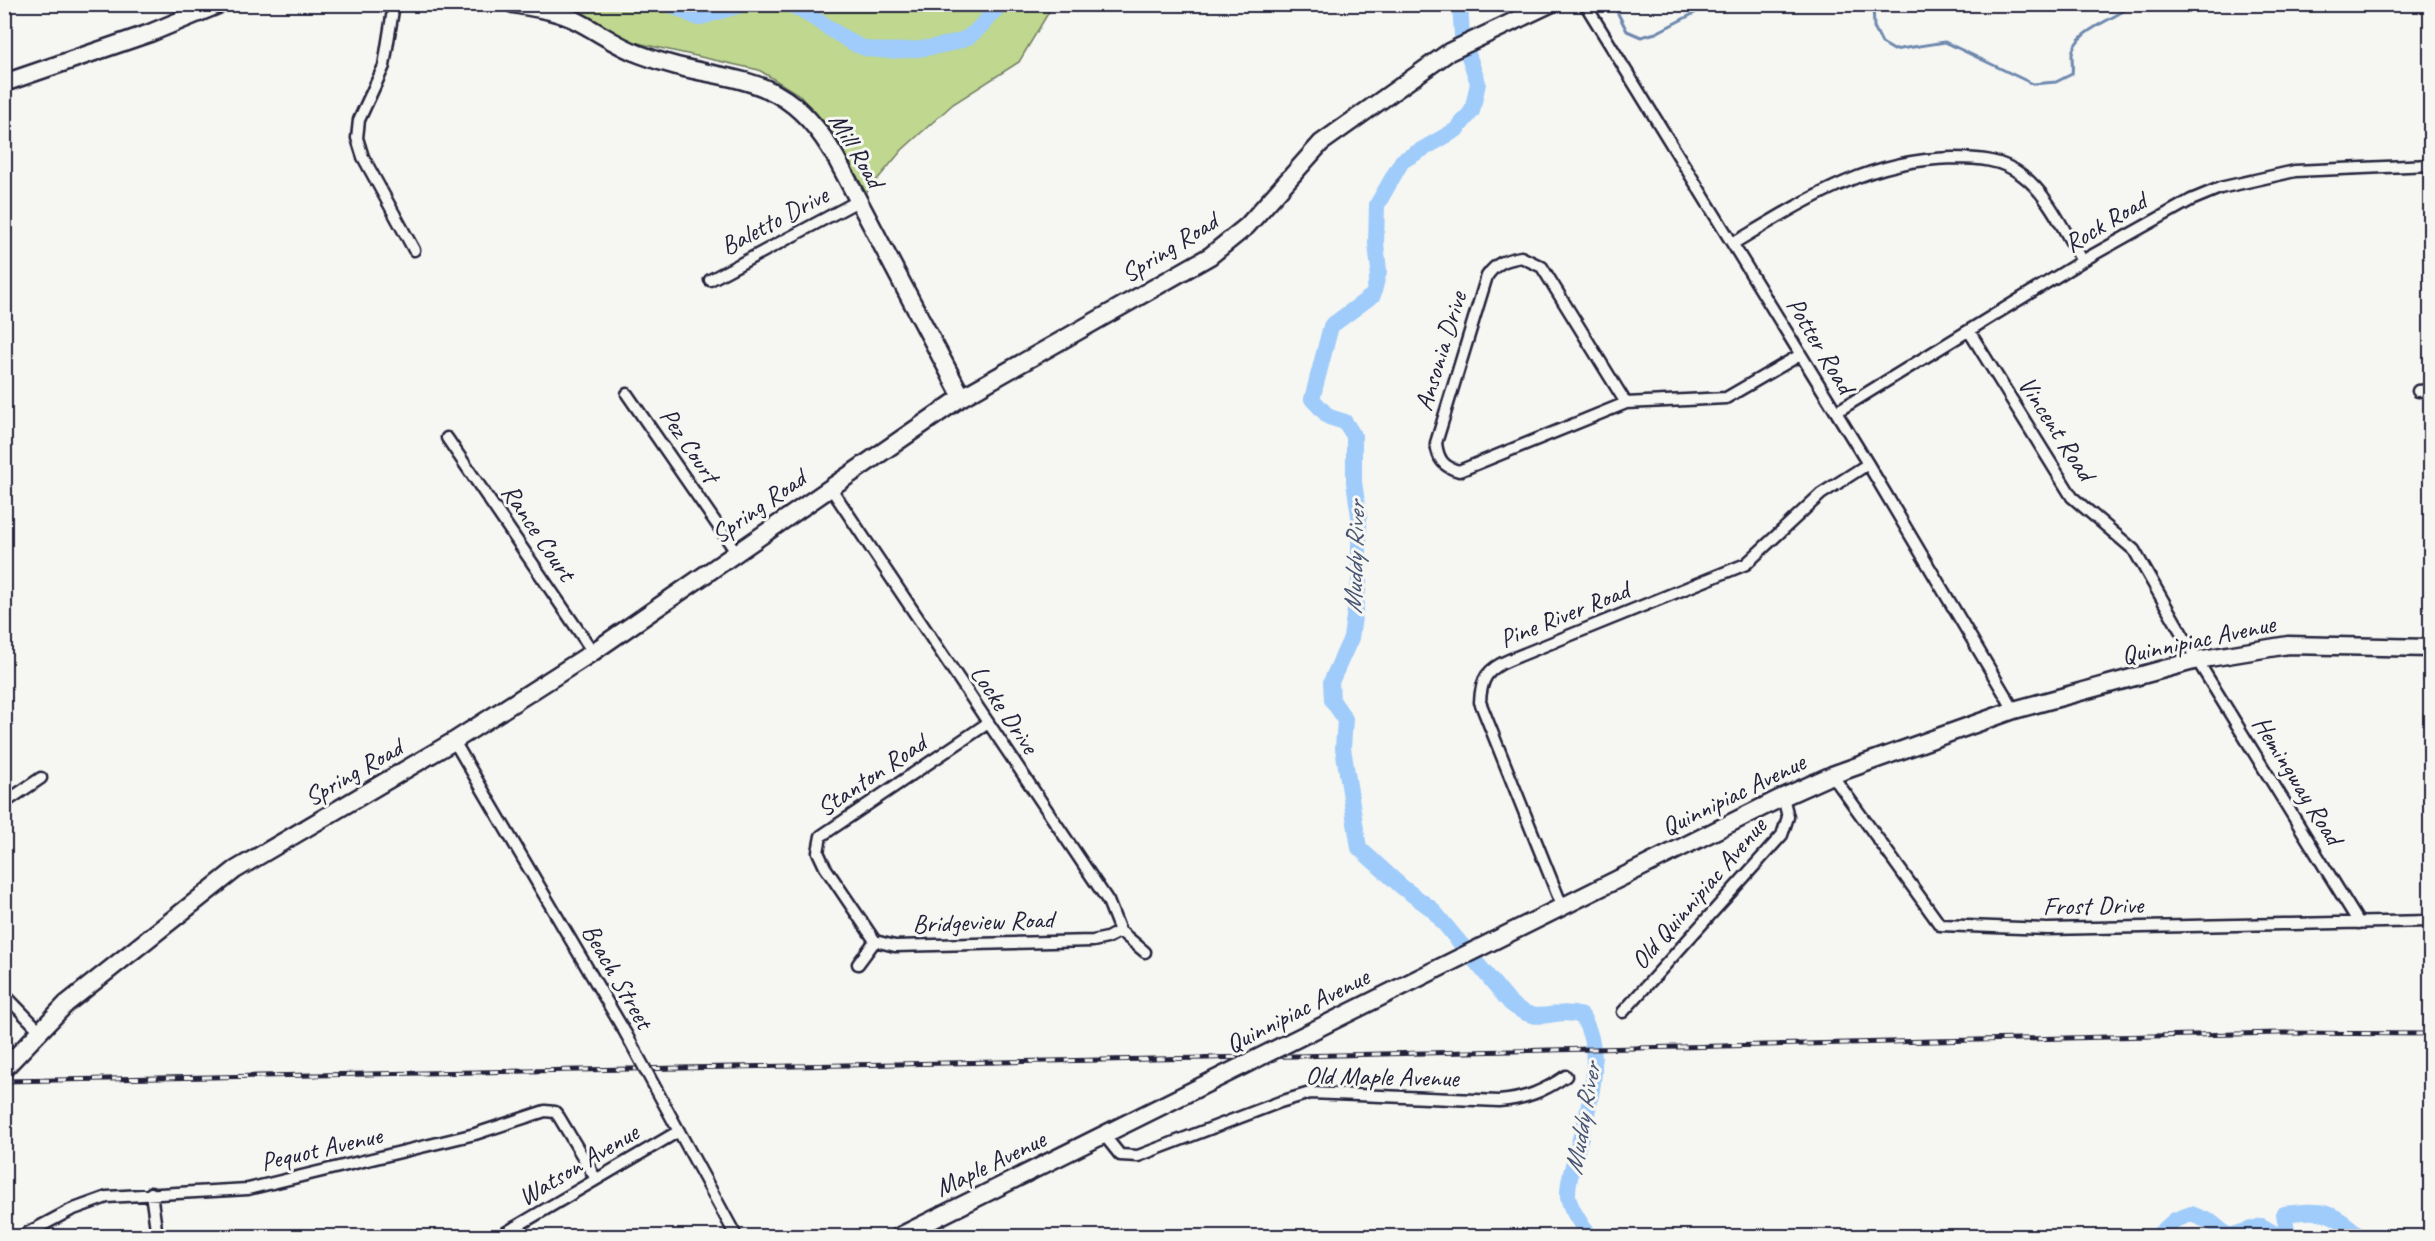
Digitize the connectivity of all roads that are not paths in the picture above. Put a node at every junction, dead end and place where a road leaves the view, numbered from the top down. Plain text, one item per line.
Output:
1 (220, 4) edge
2 (394, 4) edge
3 (1550, 4) edge
4 (1585, 4) edge
5 (521, 5) edge
6 (4, 83) edge
7 (2430, 165) edge
8 (858, 201) junction
9 (1734, 243) junction
10 (414, 250) dead end
11 (2082, 261) junction
12 (710, 280) dead end
13 (1969, 331) junction
14 (1800, 355) junction
15 (2430, 390) edge
16 (2418, 391) dead end
17 (627, 394) dead end
18 (962, 397) junction
19 (1626, 403) junction
20 (1836, 412) junction
21 (447, 438) dead end
22 (1868, 464) junction
23 (830, 488) junction
24 (736, 552) junction
25 (2430, 648) edge
26 (593, 652) junction
27 (2197, 660) junction
28 (2014, 710) junction
29 (988, 723) junction
30 (454, 741) junction
31 (1832, 775) junction
32 (41, 778) dead end
33 (1783, 797) junction
34 (4, 803) edge
35 (1562, 906) junction
36 (2430, 921) edge
37 (2359, 923) junction
38 (1120, 931) junction
39 (875, 941) junction
40 (1144, 952) dead end
41 (858, 964) dead end
42 (4, 994) edge
43 (1623, 1012) dead end
44 (39, 1030) junction
45 (4, 1069) edge
46 (1566, 1076) dead end
47 (679, 1131) junction
48 (1104, 1135) junction
49 (596, 1179) junction
50 (151, 1193) junction
51 (22, 1236) edge
52 (157, 1236) edge
53 (500, 1236) edge
54 (736, 1236) edge
55 (900, 1236) edge

1 - 6 street
2 - 10 street
3 - 18 street, Spring Road
4 - 9 street, Potter Road
5 - 8 street, Mill Road
7 - 11 street, Rock Road
8 - 12 street, Baletto Drive
8 - 18 street, Mill Road
9 - 11 street
9 - 14 street, Potter Road
11 - 13 street, Rock Road
13 - 20 street, Rock Road
13 - 27 street, Vincent Road
14 - 19 street, Ansonia Drive
14 - 20 street, Potter Road
15 - 16 street
17 - 24 street, Pez Court
18 - 23 street, Spring Road
19 - 19 street, Ansonia Drive
20 - 22 street, Potter Road
21 - 26 street, Rance Court
22 - 28 street, Potter Road
22 - 35 street, Pine River Road
23 - 24 street, Spring Road
23 - 29 street, Locke Drive
24 - 26 street, Spring Road
25 - 27 street, Quinnipiac Avenue
26 - 30 street, Spring Road
27 - 28 street, Quinnipiac Avenue
27 - 37 street, Hemingway Road
28 - 31 street, Quinnipiac Avenue
29 - 38 street, Locke Drive
29 - 39 street, Stanton Road
30 - 44 street, Spring Road
30 - 47 street, Beach Street, bridge
31 - 33 street, Quinnipiac Avenue
31 - 37 street, Frost Drive
32 - 34 street
33 - 35 street, Quinnipiac Avenue
33 - 43 street, Old Quinnipiac Avenue
35 - 48 street, Quinnipiac Avenue, bridge
36 - 37 street, Frost Drive
38 - 39 street, Bridgeview Road
38 - 40 street, Locke Drive
39 - 41 street, Bridgeview Road
42 - 44 street
44 - 45 street, Spring Road
46 - 48 street, Old Maple Avenue
47 - 49 street, Watson Avenue
47 - 54 street, Beach Street
48 - 55 street, Maple Avenue
49 - 50 street, Pequot Avenue
49 - 53 street, Watson Avenue
50 - 51 street, Pequot Avenue
50 - 52 street

